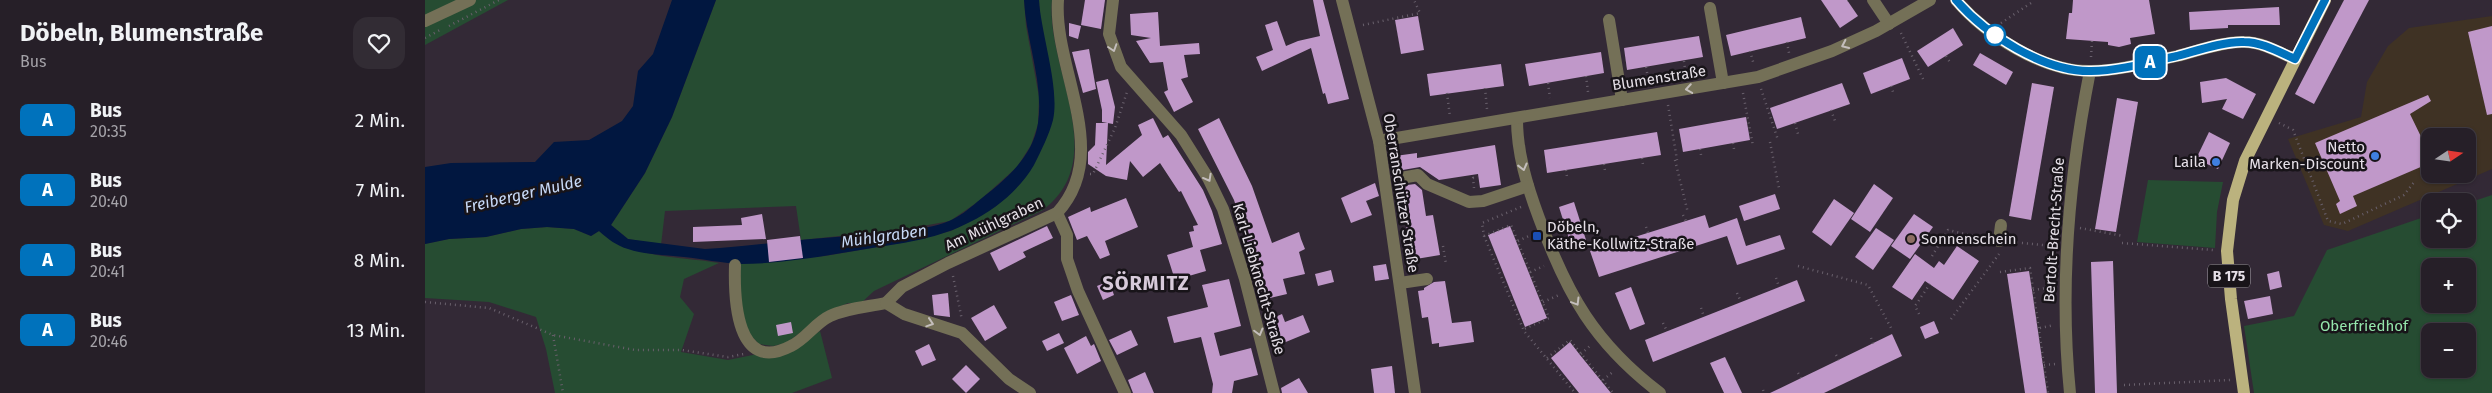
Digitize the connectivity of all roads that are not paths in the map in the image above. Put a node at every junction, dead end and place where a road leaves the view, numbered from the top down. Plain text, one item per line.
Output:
1 (470, 0) edge
2 (1058, 0) edge
3 (1113, 0) edge
4 (1342, 0) edge
5 (1873, 0) edge
6 (1929, 0) edge
7 (1956, 0) edge
8 (2325, 0) edge
9 (1710, 8) dead end
10 (1609, 20) dead end
11 (425, 21) edge
12 (1892, 22) junction
13 (2295, 59) junction
14 (2090, 71) junction
15 (1723, 84) junction
16 (1622, 100) junction
17 (1517, 119) junction
18 (1379, 141) junction
19 (1401, 178) dead end
20 (1528, 186) junction
21 (1057, 213) junction
22 (2001, 225) dead end
23 (1999, 248) road end
24 (735, 265) dead end
25 (1427, 279) dead end
26 (1400, 282) junction
27 (886, 303) junction
28 (1029, 393) edge
29 (1125, 393) edge
30 (1274, 393) edge
31 (1415, 393) edge
32 (1660, 393) edge
33 (2070, 393) edge
34 (2244, 393) edge

1 - 11 street
2 - 21 street, Am Mühlgraben
3 -> 30 street, Karl-Liebknecht-Straße
4 - 18 street, Oberranschützer Straße
5 - 12 street
6 - 12 street, Blumenstraße
7 - 14 street
8 - 13 main road, B 175
9 - 15 street
10 - 16 street
12 -> 15 street, Blumenstraße
13 - 14 street
13 - 34 main road, B 175
14 - 33 street, Bertolt-Brecht-Straße
15 -> 16 street, Blumenstraße
16 - 17 street, Blumenstraße
17 - 18 street, Blumenstraße
17 -> 20 street
18 - 26 street, Oberranschützer Straße
19 - 20 street
20 -> 32 street
21 - 27 street, Am Mühlgraben
21 - 29 street
22 - 23 street
24 - 27 street
25 - 26 street
26 - 31 street, Oberranschützer Straße
27 -> 28 street

